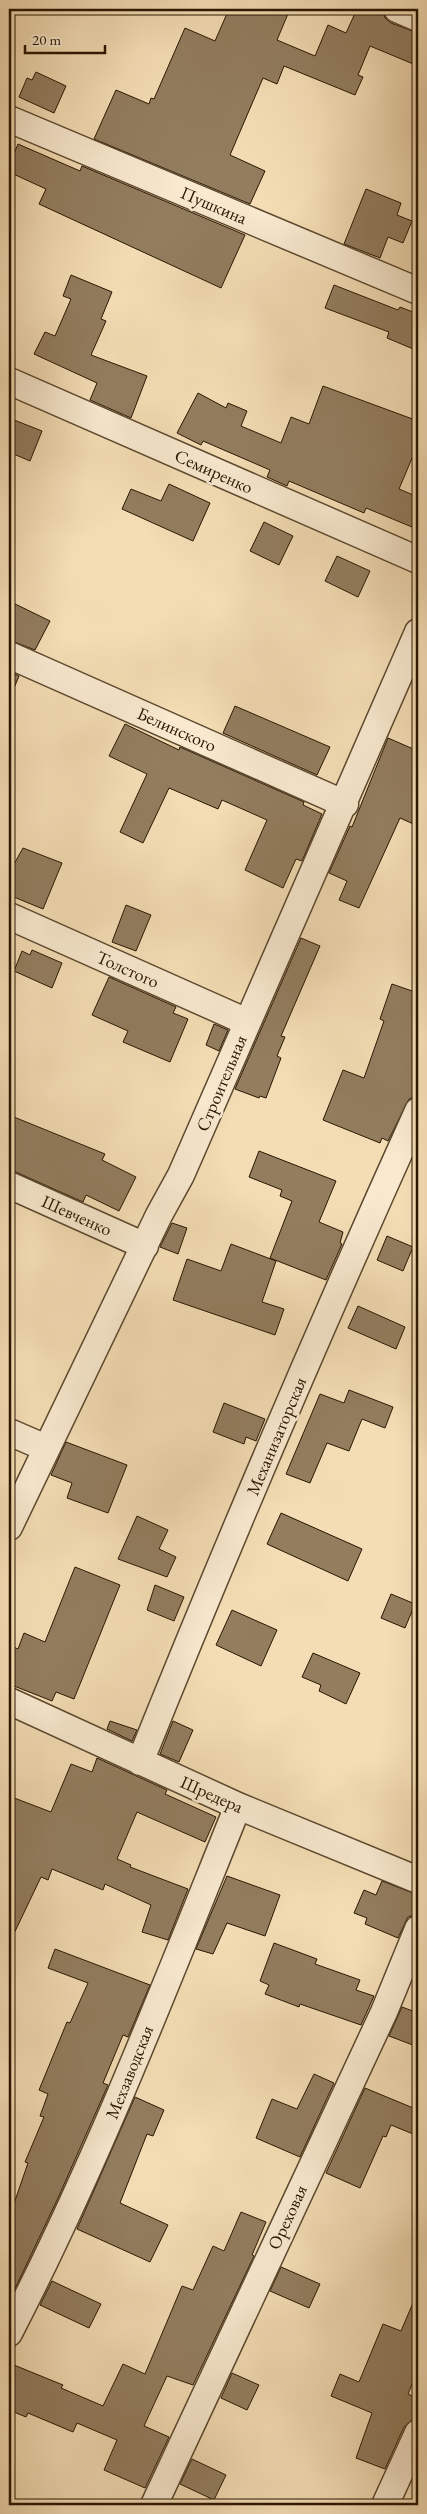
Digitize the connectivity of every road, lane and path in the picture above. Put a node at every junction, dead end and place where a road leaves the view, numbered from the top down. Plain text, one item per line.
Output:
1 (397, 9) edge
2 (418, 18) edge
3 (9, 119) edge
4 (418, 291) edge
5 (9, 381) edge
6 (418, 560) edge
7 (418, 632) edge
8 (9, 655) edge
9 (345, 804) junction
10 (9, 916) edge
11 (247, 1022) junction
12 (418, 1111) edge
13 (9, 1185) edge
14 (145, 1246) junction
15 (9, 1432) edge
16 (46, 1448) junction
17 (9, 1527) edge
18 (9, 1701) edge
19 (140, 1762) junction
20 (238, 1806) junction
21 (418, 1880) edge
22 (418, 1929) edge
23 (9, 2333) edge
24 (418, 2433) edge
25 (154, 2505) edge
26 (385, 2505) edge

1 - 2 street
3 - 4 street, Пушкина
5 - 6 street, Семиренко
7 - 9 street, Строительная
8 - 9 street, Белинского
9 - 11 street, Строительная
10 - 11 street, Толстого
11 - 14 street, Строительная
12 - 19 street, Механизаторская
13 - 14 street, Шевченко
14 - 16 street, Строительная
15 - 16 street
16 - 17 street, Строительная
18 - 19 street, Шредера
19 - 20 street, Шредера
20 - 21 street, Шредера
20 - 23 street, Мехзаводская
22 - 25 street, Ореховая
24 - 26 street

